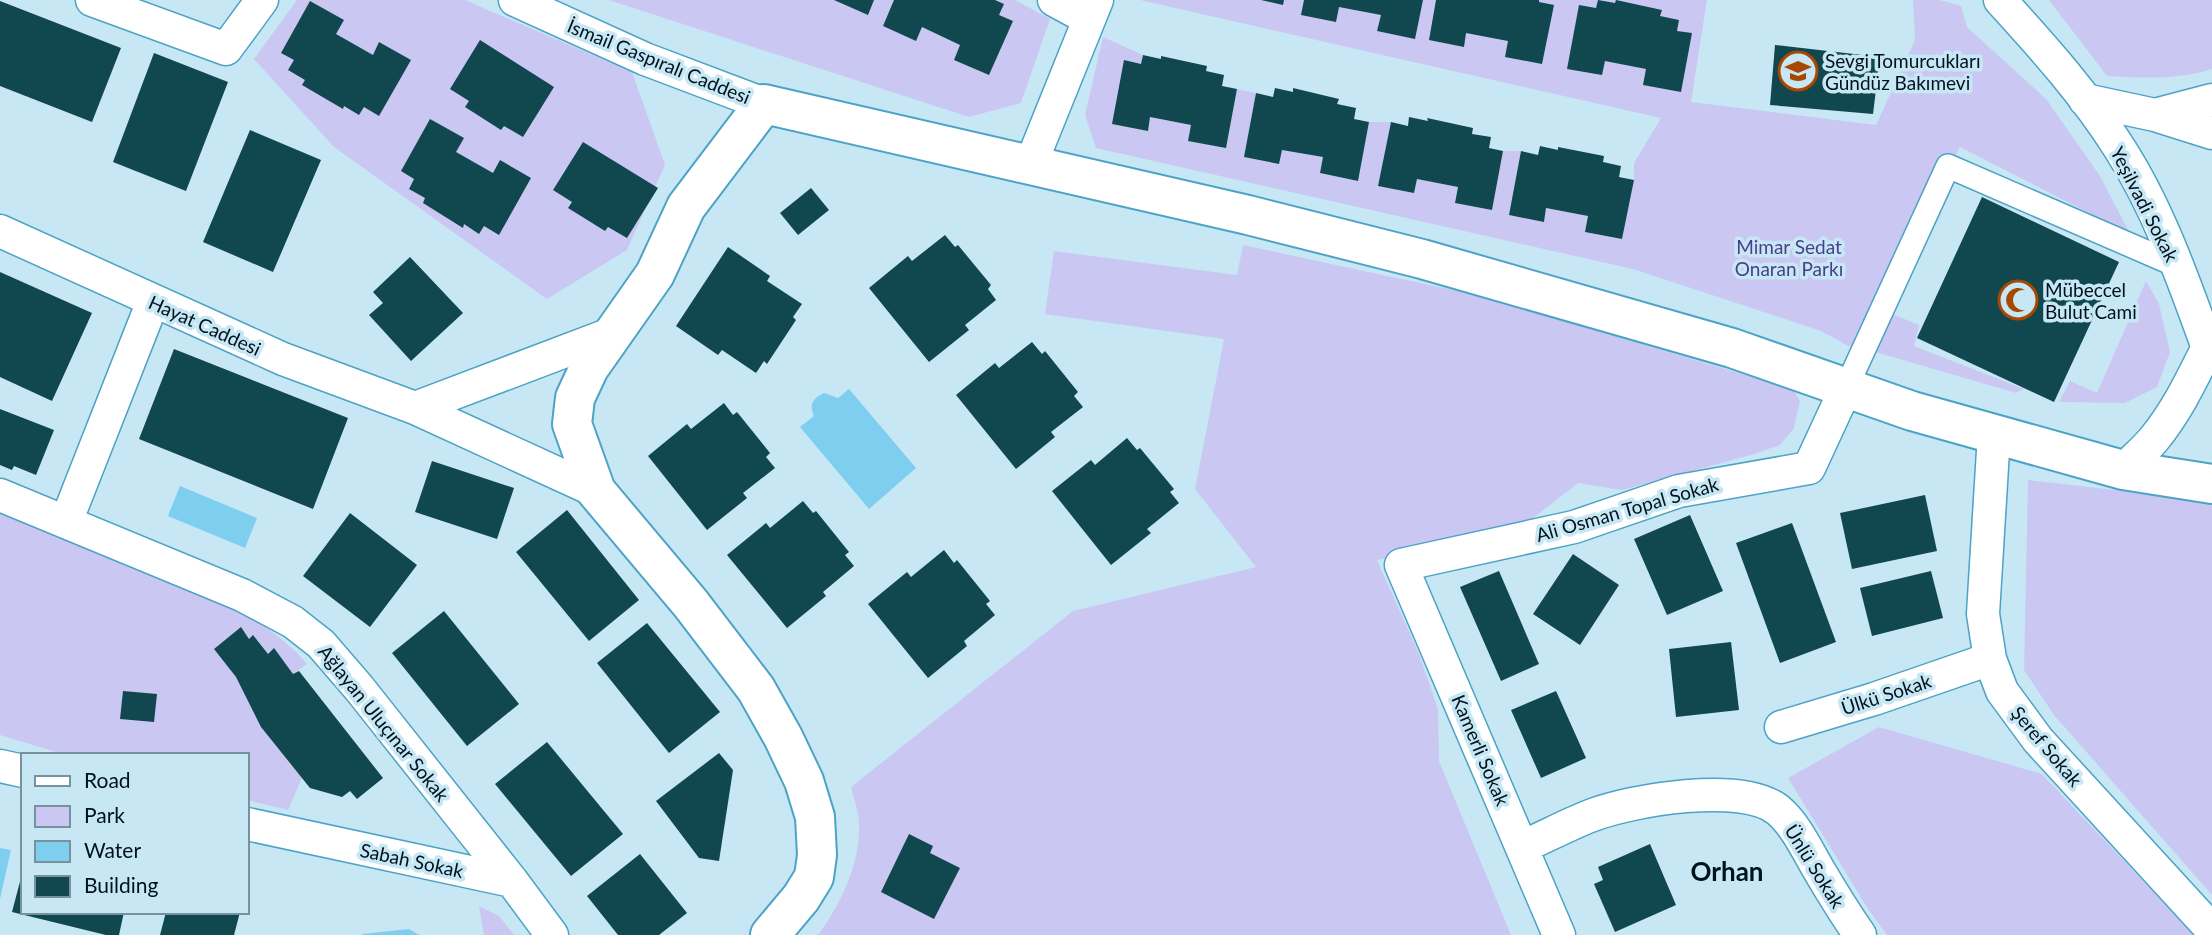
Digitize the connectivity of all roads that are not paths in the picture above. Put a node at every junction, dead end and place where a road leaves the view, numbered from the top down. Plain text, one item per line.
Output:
1 (92, 0) edge
2 (262, 0) edge
3 (515, 0) edge
4 (1054, 0) edge
5 (2000, 0) edge
6 (1093, 9) edge
7 (2085, 100) junction
8 (2212, 100) edge
9 (764, 104) junction
10 (2155, 115) junction
11 (2212, 133) edge
12 (1030, 166) junction
13 (0, 231) edge
14 (2176, 265) junction
15 (153, 301) junction
16 (613, 333) junction
17 (2210, 353) edge
18 (1846, 388) junction
19 (415, 408) junction
20 (1994, 434) junction
21 (2123, 470) junction
22 (2212, 484) edge
23 (596, 491) junction
24 (0, 495) edge
25 (66, 522) junction
26 (1401, 565) joint
27 (1990, 659) junction
28 (1781, 727) dead end
29 (0, 766) edge
30 (21, 771) edge
31 (248, 824) edge
32 (1522, 847) junction
33 (512, 881) junction
34 (2212, 930) edge
35 (552, 935) edge
36 (770, 935) edge
37 (1559, 935) edge
38 (1860, 935) edge

1 - 2 street
3 - 9 street, İsmail Gaspıralı Caddesi
4 - 6 street
5 - 7 street, Yeşilvadi Sokak
6 - 12 street
7 - 10 street
7 - 14 street, Yeşilvadi Sokak
8 - 10 street
9 - 12 main road
9 - 16 main road
10 - 11 street
12 - 18 main road
13 - 15 street, Hayat Caddesi
14 - 17 street, Yeşilvadi Sokak
14 - 18 street
15 - 19 street, Hayat Caddesi
15 - 25 street
16 - 19 street
16 - 23 main road
17 - 21 street
18 - 20 main road
18 - 26 street, Ali Osman Topal Sokak
19 - 23 street, Hayat Caddesi
20 - 21 main road
20 - 27 street, Şeref Sokak
21 - 22 main road
23 - 36 main road
24 - 25 street, Ağlayan Uluçınar Sokak
25 - 33 street, Ağlayan Uluçınar Sokak
26 - 32 street, Kamerli Sokak
27 - 28 street, Ülkü Sokak
27 - 34 street, Şeref Sokak
29 - 30 street
31 - 33 street, Sabah Sokak
32 - 37 street, Kamerli Sokak
32 - 38 street, Ünlü Sokak
33 - 35 street

